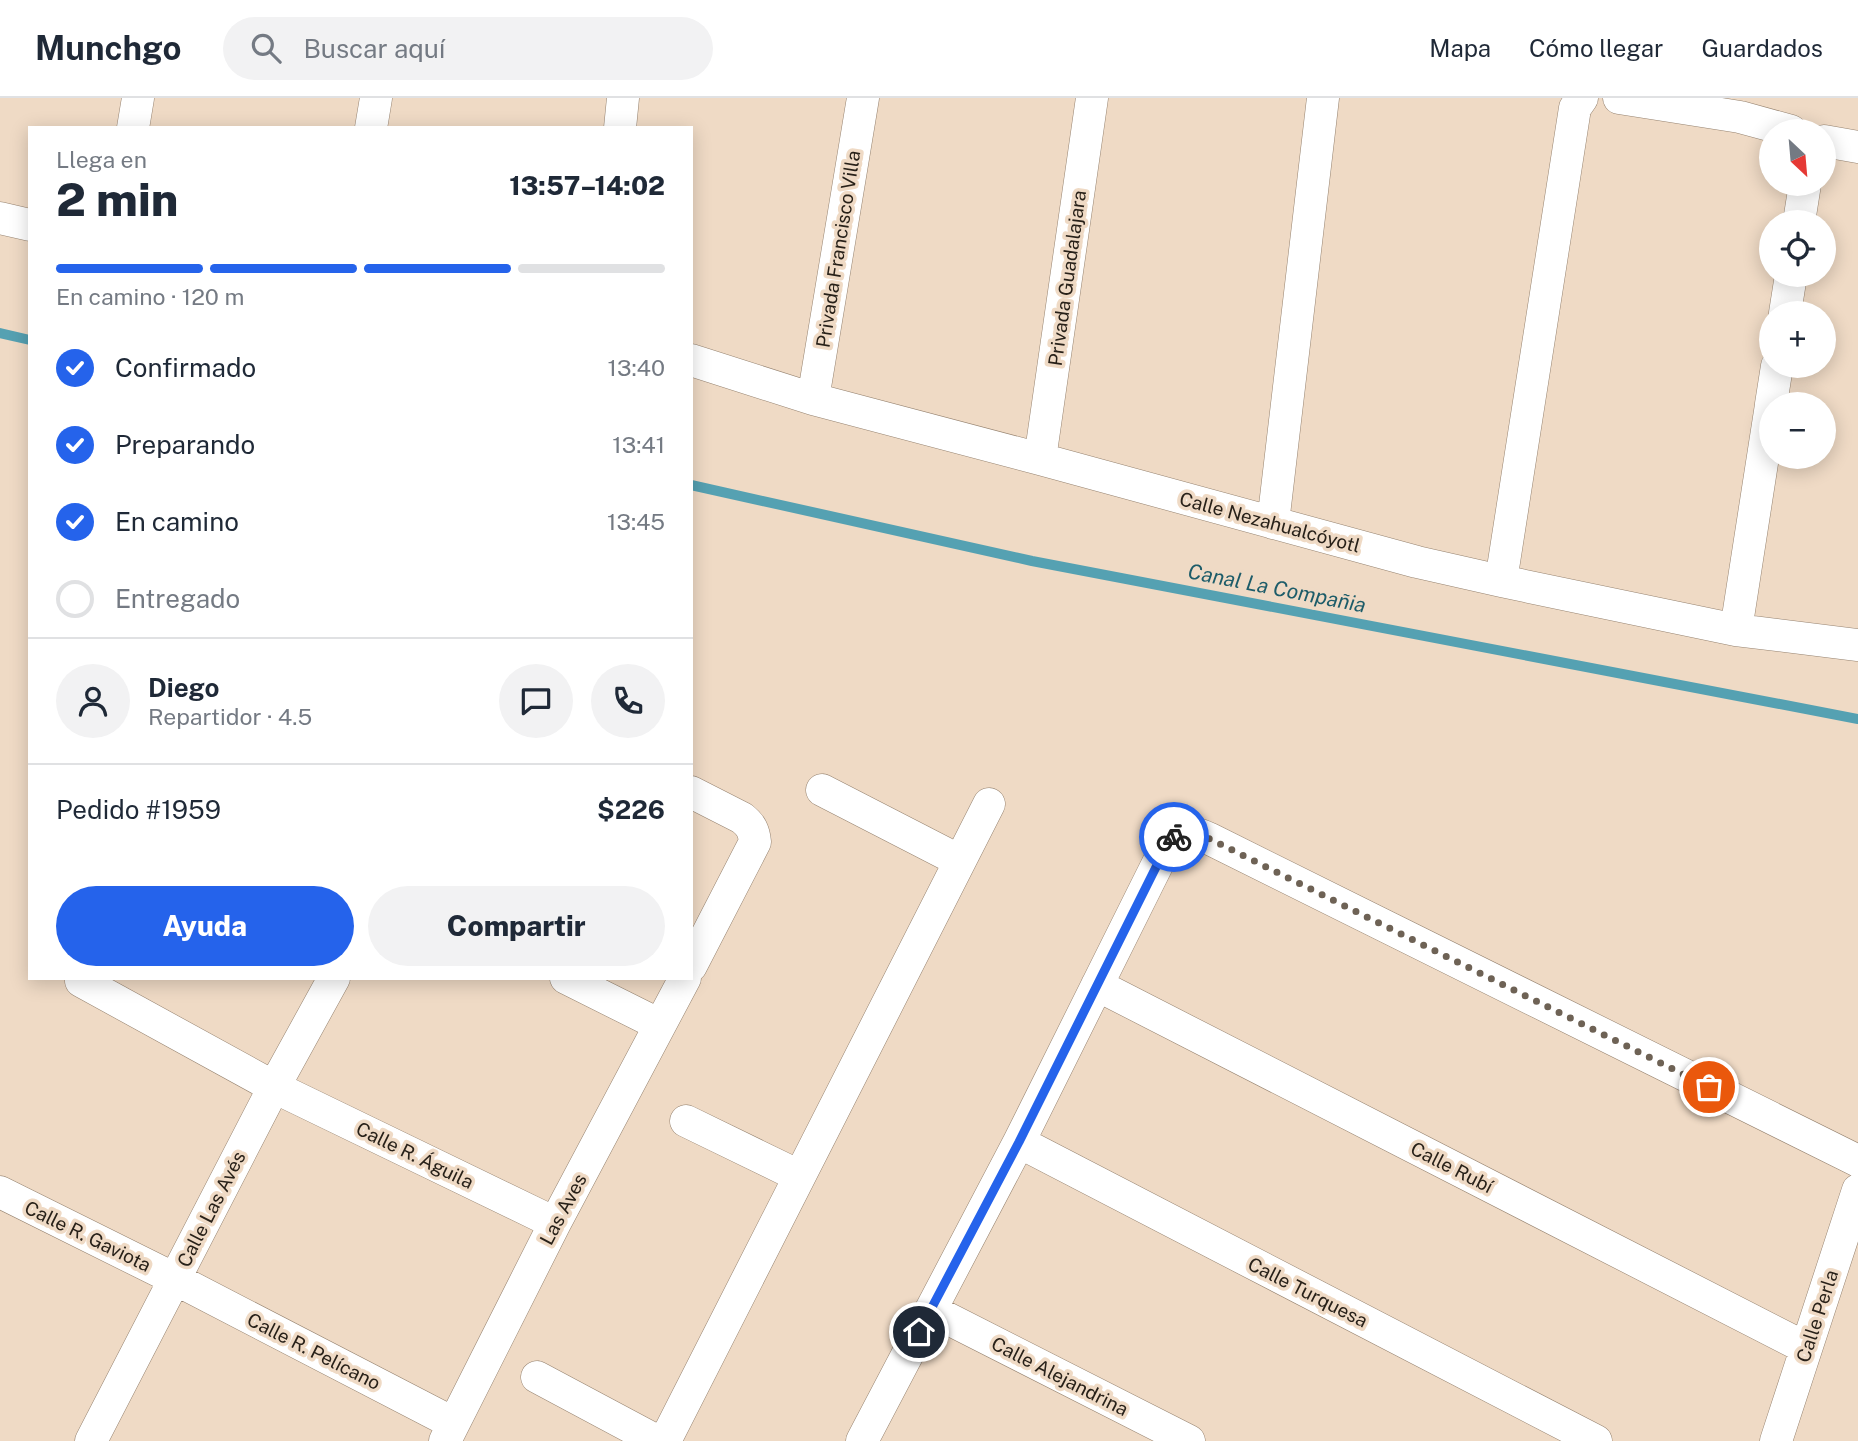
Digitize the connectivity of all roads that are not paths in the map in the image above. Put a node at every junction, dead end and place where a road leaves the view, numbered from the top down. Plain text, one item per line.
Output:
1 (138, 98) edge
2 (376, 98) edge
3 (623, 98) edge
4 (863, 98) edge
5 (1092, 98) edge
6 (1323, 98) edge
7 (1582, 98) edge
8 (1619, 98) edge
9 (1758, 109) edge
10 (1773, 119) edge
11 (133, 126) edge
12 (372, 126) edge
13 (620, 126) edge
14 (1836, 143) edge
15 (1858, 148) edge
16 (0, 218) edge
17 (28, 225) edge
18 (693, 361) edge
19 (813, 399) junction
20 (1040, 459) junction
21 (1761, 469) edge
22 (1273, 523) junction
23 (1501, 581) junction
24 (1736, 630) junction
25 (1858, 645) edge
26 (822, 790) dead end
27 (693, 793) edge
28 (989, 804) dead end
29 (960, 861) junction
30 (693, 962) edge
31 (333, 980) edge
32 (570, 980) edge
33 (684, 980) edge
34 (81, 981) dead end
35 (1097, 985) junction
36 (660, 1025) junction
37 (274, 1087) junction
38 (686, 1121) dead end
39 (1019, 1142) junction
40 (1858, 1161) edge
41 (799, 1176) junction
42 (1858, 1191) edge
43 (0, 1192) edge
44 (555, 1223) junction
45 (175, 1279) junction
46 (931, 1310) junction
47 (1807, 1348) junction
48 (537, 1377) dead end
49 (449, 1432) edge
50 (91, 1441) edge
51 (657, 1441) edge
52 (665, 1441) edge
53 (862, 1441) edge
54 (1189, 1441) edge
55 (1596, 1441) edge
56 (1776, 1441) edge

1 - 11 street
2 - 12 street
3 - 13 street
4 - 19 street, Privada Francisco Villa
5 - 20 street, Privada Guadalajara
6 - 22 street
7 - 23 street
8 - 9 street
9 - 10 street
14 - 15 street
16 - 17 street
18 - 19 street, Calle Nezahualcóyotl
19 - 20 street, Calle Nezahualcóyotl
20 - 22 street, Calle Nezahualcóyotl
21 - 24 street
22 - 23 street, Calle Nezahualcóyotl
23 - 24 street, Calle Nezahualcóyotl
24 - 25 street, Calle Nezahualcóyotl
26 - 29 street
27 - 30 street
28 - 29 street
29 - 41 street
31 - 37 street, Calle Las Avés
32 - 36 street
33 - 36 street, Las Aves
34 - 37 street, Calle R. Águila
35 - 39 street
35 - 40 street
35 - 47 street, Calle Rubí
36 - 44 street, Las Aves
37 - 44 street, Calle R. Águila
37 - 45 street, Calle Las Avés
38 - 41 street
39 - 46 street
39 - 55 street, Calle Turquesa
41 - 52 street
42 - 47 street, Calle Perla
43 - 45 street, Calle R. Gaviota
44 - 49 street, Las Aves
45 - 49 street, Calle R. Pelícano
45 - 50 street, Calle Las Avés
46 - 53 street
46 - 54 street, Calle Alejandrina
47 - 56 street, Calle Perla
48 - 51 street

